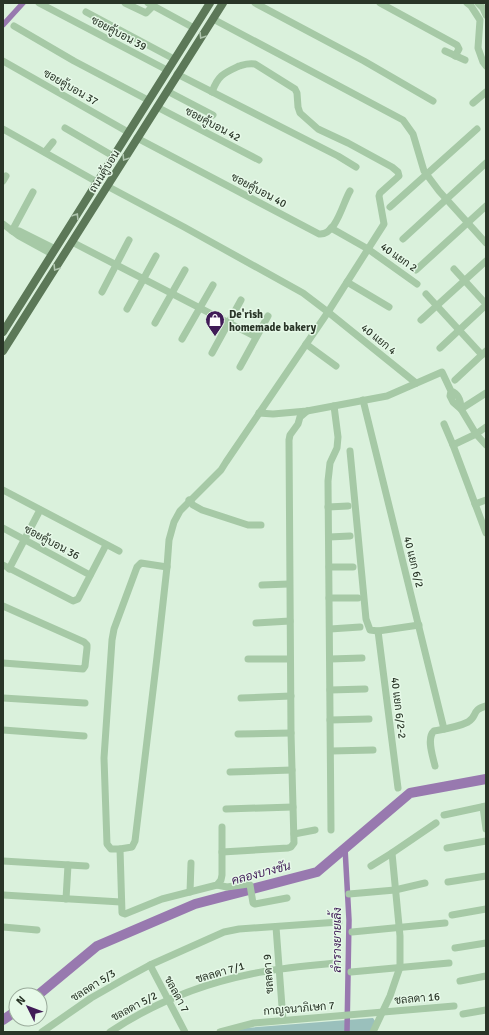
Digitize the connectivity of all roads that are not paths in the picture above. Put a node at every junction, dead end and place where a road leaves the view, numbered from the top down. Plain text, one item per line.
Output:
1 (39, 3) edge
2 (125, 3) edge
3 (210, 3) edge
4 (223, 3) edge
5 (255, 3) edge
6 (380, 3) edge
7 (150, 4) edge
8 (472, 4) edge
9 (86, 12) dead end
10 (486, 15) edge
11 (213, 19) junction
12 (14, 26) dead end
13 (194, 28) junction
14 (445, 51) dead end
15 (455, 56) junction
16 (174, 59) junction
17 (465, 60) dead end
18 (3, 61) edge
19 (486, 66) edge
20 (167, 70) junction
21 (178, 74) junction
22 (167, 91) junction
23 (212, 92) junction
24 (486, 92) edge
25 (148, 100) junction
26 (433, 100) dead end
27 (473, 103) dead end
28 (157, 107) junction
29 (213, 114) dead end
30 (65, 128) dead end
31 (3, 129) edge
32 (477, 129) dead end
33 (128, 132) junction
34 (137, 138) junction
35 (53, 142) dead end
36 (45, 152) junction
37 (114, 156) junction
38 (259, 160) dead end
39 (486, 163) edge
40 (356, 167) dead end
41 (426, 174) junction
42 (97, 182) junction
43 (107, 186) junction
44 (350, 191) dead end
45 (33, 192) dead end
46 (447, 199) junction
47 (486, 206) edge
48 (390, 207) dead end
49 (468, 222) junction
50 (9, 228) edge
51 (331, 228) junction
52 (403, 239) dead end
53 (129, 240) dead end
54 (72, 242) junction
55 (485, 242) edge
56 (368, 249) junction
57 (53, 251) junction
58 (156, 256) dead end
59 (486, 261) edge
60 (116, 265) junction
61 (454, 269) dead end
62 (185, 270) dead end
63 (416, 270) dead end
64 (144, 279) junction
65 (465, 280) junction
66 (347, 282) junction
67 (417, 284) dead end
68 (213, 285) dead end
69 (102, 292) dead end
70 (172, 293) junction
71 (426, 294) dead end
72 (242, 300) dead end
73 (486, 304) edge
74 (437, 305) junction
75 (200, 308) junction
76 (389, 308) dead end
77 (127, 309) dead end
78 (328, 312) junction
79 (268, 316) dead end
80 (421, 320) dead end
81 (229, 323) junction
82 (155, 324) dead end
83 (459, 330) junction
84 (3, 332) edge
85 (256, 337) junction
86 (182, 339) dead end
87 (306, 344) junction
88 (440, 348) dead end
89 (3, 351) edge
90 (212, 353) dead end
91 (484, 353) edge
92 (336, 366) dead end
93 (240, 367) dead end
94 (455, 380) dead end
95 (416, 383) junction
96 (486, 393) edge
97 (363, 400) junction
98 (334, 406) junction
99 (461, 409) junction
100 (307, 411) junction
101 (259, 413) junction
102 (444, 424) dead end
103 (486, 427) edge
104 (476, 434) junction
105 (454, 445) junction
106 (486, 445) edge
107 (350, 451) dead end
108 (3, 490) edge
109 (189, 500) junction
110 (486, 500) edge
111 (475, 504) junction
112 (348, 506) dead end
113 (328, 507) junction
114 (40, 510) junction
115 (261, 525) dead end
116 (3, 528) edge
117 (486, 531) edge
118 (350, 536) dead end
119 (329, 537) junction
120 (24, 539) junction
121 (106, 545) junction
122 (119, 551) dead end
123 (6, 567) edge
124 (167, 567) junction
125 (329, 567) junction
126 (353, 567) dead end
127 (90, 574) junction
128 (289, 584) junction
129 (262, 585) dead end
130 (329, 598) junction
131 (358, 598) dead end
132 (3, 606) edge
133 (290, 621) junction
134 (256, 623) dead end
135 (419, 625) junction
136 (360, 627) dead end
137 (330, 628) junction
138 (378, 631) junction
139 (362, 658) dead end
140 (248, 659) dead end
141 (290, 659) junction
142 (330, 659) junction
143 (3, 663) edge
144 (365, 689) dead end
145 (330, 690) junction
146 (290, 696) junction
147 (3, 698) edge
148 (241, 698) dead end
149 (85, 703) dead end
150 (486, 706) edge
151 (369, 719) dead end
152 (330, 720) junction
153 (444, 729) junction
154 (3, 730) edge
155 (291, 733) junction
156 (238, 734) dead end
157 (84, 736) dead end
158 (373, 750) dead end
159 (331, 751) junction
160 (435, 766) dead end
161 (292, 770) junction
162 (230, 772) dead end
163 (398, 788) dead end
164 (485, 806) edge
165 (293, 808) junction
166 (226, 809) dead end
167 (444, 815) dead end
168 (436, 823) dead end
169 (222, 827) dead end
170 (486, 829) edge
171 (315, 830) dead end
172 (331, 830) dead end
173 (294, 834) junction
174 (486, 841) edge
175 (447, 848) dead end
176 (120, 849) junction
177 (222, 852) junction
178 (392, 853) junction
179 (3, 861) edge
180 (191, 863) dead end
181 (68, 866) junction
182 (86, 866) dead end
183 (371, 866) dead end
184 (486, 876) edge
185 (448, 882) dead end
186 (425, 883) dead end
187 (217, 885) junction
188 (396, 890) junction
189 (190, 892) junction
190 (349, 894) dead end
191 (3, 895) edge
192 (287, 898) dead end
193 (66, 899) junction
194 (121, 902) junction
195 (486, 909) edge
196 (452, 915) dead end
197 (339, 922) dead end
198 (445, 923) dead end
199 (3, 927) edge
200 (276, 927) junction
201 (399, 928) junction
202 (37, 930) dead end
203 (352, 932) dead end
204 (486, 943) edge
205 (455, 948) dead end
206 (336, 963) dead end
207 (449, 963) dead end
208 (150, 965) junction
209 (400, 967) junction
210 (279, 969) junction
211 (351, 972) dead end
212 (486, 976) edge
213 (460, 981) dead end
214 (168, 1000) junction
215 (454, 1006) dead end
216 (486, 1010) edge
217 (382, 1013) junction
218 (463, 1014) dead end
219 (283, 1020) junction
220 (53, 1029) edge
221 (42, 1032) edge
222 (110, 1032) edge
223 (185, 1032) edge
224 (220, 1032) edge
225 (373, 1032) edge

1 - 20 street, ซอยคู้บอน 39
2 - 7 street
3 - 13 main road, ถนนคู้บอน
4 - 11 main road, ถนนคู้บอน
5 - 26 street
6 - 15 street
7 - 13 street
8 - 10 street
8 - 19 street
9 - 16 street
11 -> 21 main road, ถนนคู้บอน
11 - 41 street
12 - 25 street
13 - 16 main road, ถนนคู้บอน
14 - 15 street
15 - 17 street
16 - 20 main road, ถนนคู้บอน
18 - 33 street, ซอยคู้บอน 37
20 - 25 main road, ถนนคู้บอน
21 - 22 main road, ถนนคู้บอน
21 - 23 street
22 - 28 main road, ถนนคู้บอน
22 - 29 street
23 - 40 street
23 - 56 street
24 - 27 street
25 - 33 main road, ถนนคู้บอน
28 - 34 main road, ถนนคู้บอน
28 - 38 street, ซอยคู้บอน 42
30 - 37 street
31 - 36 street
32 - 41 street
33 - 37 main road, ถนนคู้บอน
34 -> 43 main road, ถนนคู้บอน
34 - 51 street, ซอยคู้บอน 40
35 - 36 street
36 - 42 street
37 - 42 main road, ถนนคู้บอน
39 - 46 street
41 - 46 street
41 - 48 street
57 -> 42 main road, ถนนคู้บอน
43 - 54 main road, ถนนคู้บอน
43 - 78 street, 40 แยก 4
44 - 51 street
45 - 50 street
46 - 49 street
46 - 52 street
47 - 49 street
49 - 55 street
49 - 63 street
50 - 57 street
51 - 56 street
53 - 60 street
54 - 60 street
54 -> 89 main road, ถนนคู้บอน
56 - 66 street
56 - 67 street, 40 แยก 2
57 - 84 main road, ถนนคู้บอน
58 - 64 street
59 - 65 street
60 - 64 street
60 - 69 street
61 - 65 street
62 - 70 street
64 - 70 street
64 - 77 street
65 - 73 street
65 - 74 street
66 - 76 street
66 - 78 street
68 - 75 street
70 - 75 street
70 - 82 street
71 - 74 street
72 - 81 street
73 - 83 street
74 - 80 street
74 - 83 street
75 - 81 street
75 - 86 street
78 - 87 street
78 - 95 street, 40 แยก 4
79 - 85 street
81 - 85 street
81 - 90 street
83 - 88 street
83 - 91 street
85 - 93 street
87 - 92 street
87 - 101 street
91 - 94 street
95 - 97 street
95 - 99 street
96 - 99 street
97 - 98 street
97 - 135 street, 40 แยก 6/2
98 - 100 street
98 - 113 street
99 - 104 street
100 - 101 street
100 - 128 street
101 - 109 street
102 - 105 street
103 - 104 street
104 - 105 street
104 - 106 street
105 - 111 street
107 - 138 street
108 - 114 street
109 - 115 street
109 - 124 street
110 - 111 street
111 - 117 street
112 - 113 street
113 - 119 street
114 - 120 street
114 - 121 street
116 - 120 street, ซอยคู้บอน 36
118 - 119 street
119 - 125 street
120 - 123 street
120 - 127 street, ซอยคู้บอน 36
121 - 122 street
121 - 127 street
123 - 127 street
124 - 176 street
124 - 176 street
125 - 126 street
125 - 130 street
128 - 129 street
128 - 133 street
130 - 131 street
130 - 137 street
132 - 143 street
133 - 134 street
133 - 141 street
135 - 138 street
135 - 153 street, 40 แยก 6/2
136 - 137 street
137 - 142 street
138 - 163 street, 40 แยก 6/2-2
139 - 142 street
140 - 141 street
141 - 146 street
142 - 145 street
144 - 145 street
145 - 152 street
146 - 148 street
146 - 155 street
147 - 149 street
150 - 153 street
151 - 152 street
152 - 159 street
153 - 160 street
154 - 157 street
155 - 156 street
155 - 161 street
158 - 159 street
159 - 172 street
161 - 162 street
161 - 165 street
164 - 167 street
164 - 170 street
165 - 166 street
165 - 173 street
168 - 178 street
169 - 177 street
171 - 173 street
173 - 177 street
174 - 175 street
176 - 194 street
177 - 187 street
178 - 183 street
178 - 188 street
179 - 181 street
180 - 189 street
181 - 182 street
181 - 193 street
184 - 185 street
186 - 188 street
187 - 189 street
187 - 192 street
188 - 190 street
188 - 201 street
189 - 194 street
191 - 193 street
193 - 194 street
195 - 196 street
197 - 200 street, ชลลดา 5/3
198 - 201 street
199 - 202 street
200 - 208 street, ชลลดา 5/3
200 - 210 street, ชลลดา 9
201 - 203 street
201 - 209 street
204 - 205 street
206 - 210 street, ชลลดา 7/1
207 - 209 street
208 - 214 street, ชลลดา 7
208 - 220 street, ชลลดา 5/3
209 - 211 street
209 - 217 street
210 - 214 street, ชลลดา 7/1
210 - 219 street, ชลลดา 9
212 - 213 street
214 - 222 street, ชลลดา 5/2
214 - 223 street, ชลลดา 7
215 - 217 street, ชลลดา 16
216 - 218 street
217 - 219 street, กาญจนาภิเษก 7
217 - 225 street
219 - 224 street, กาญจนาภิเษก 7
220 - 221 street, ชลลดา 5/3

